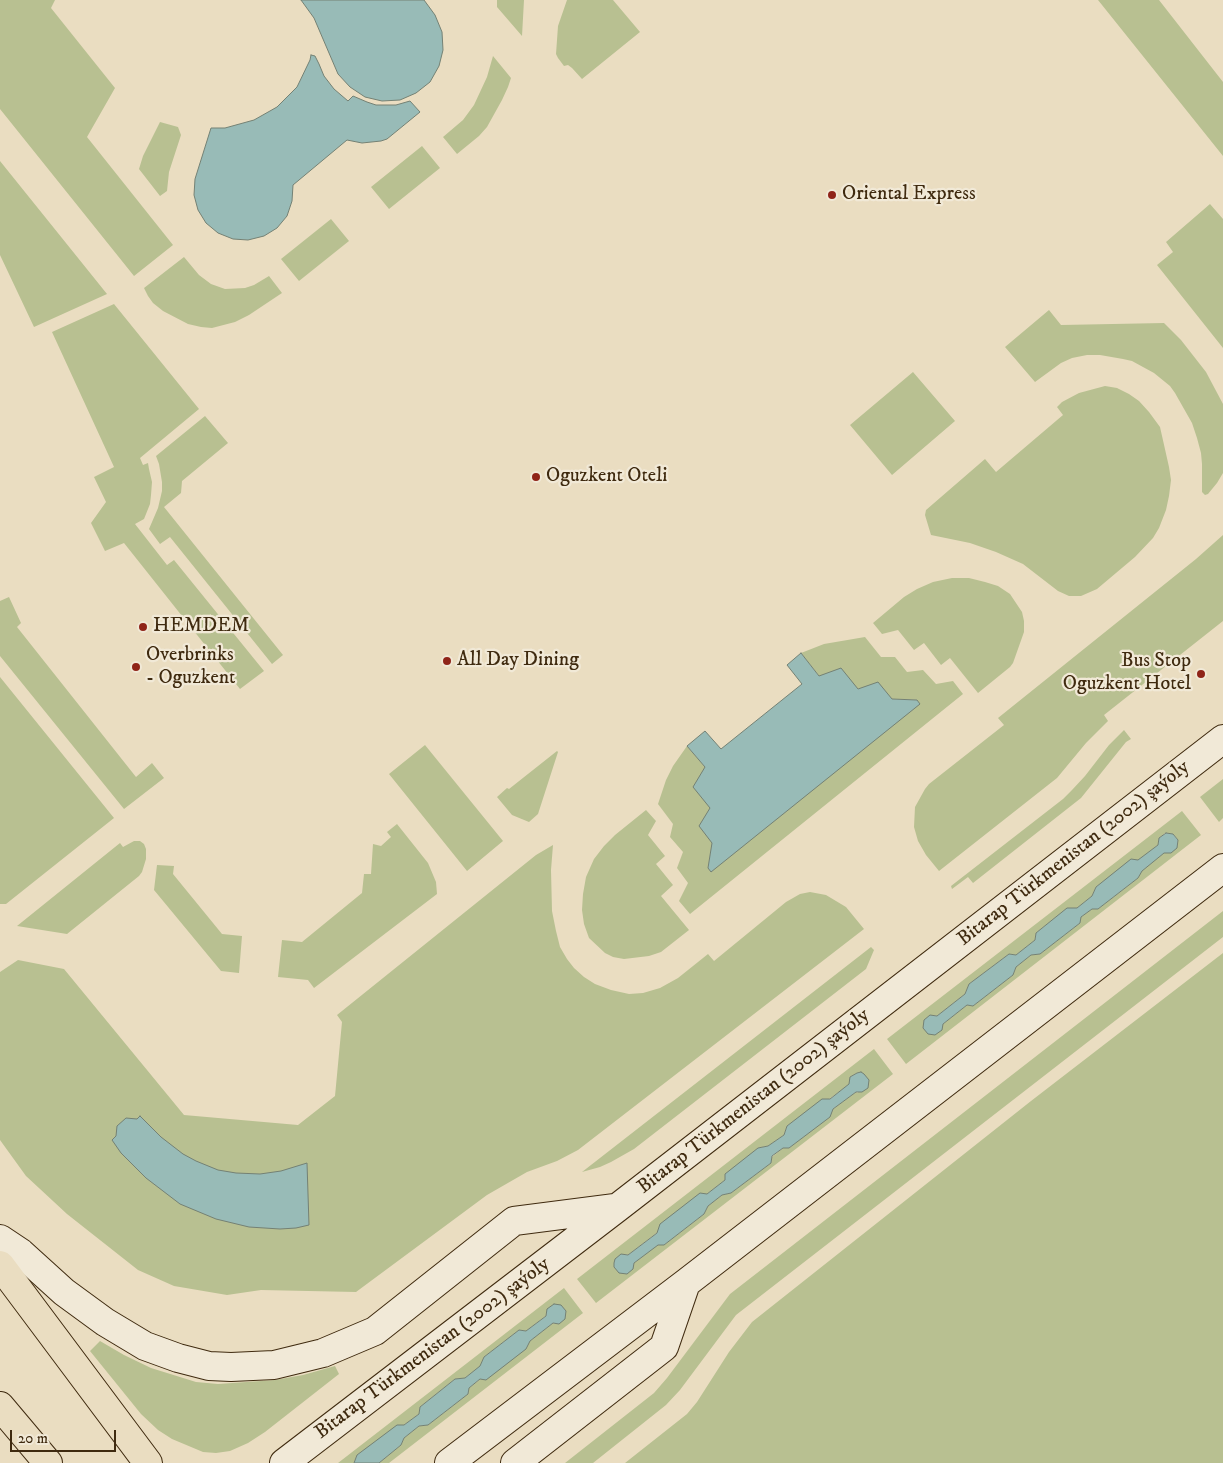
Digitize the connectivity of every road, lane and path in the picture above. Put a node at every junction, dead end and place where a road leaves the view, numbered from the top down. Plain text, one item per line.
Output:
1 (1223, 739) edge
2 (1223, 868) edge
3 (617, 1208) junction
4 (0, 1239) edge
5 (0, 1265) edge
6 (686, 1283) junction
7 (0, 1406) edge
8 (48, 1463) edge
9 (148, 1463) edge
10 (284, 1463) edge
11 (449, 1463) edge
12 (515, 1463) edge

1 - 3 main road, Bitarap Türkmenistan (2002) şaýoly
2 - 6 main road
3 - 4 main road
3 - 10 main road, Bitarap Türkmenistan (2002) şaýoly
5 - 9 main road
6 - 11 main road
6 - 12 main road
7 - 8 main road

